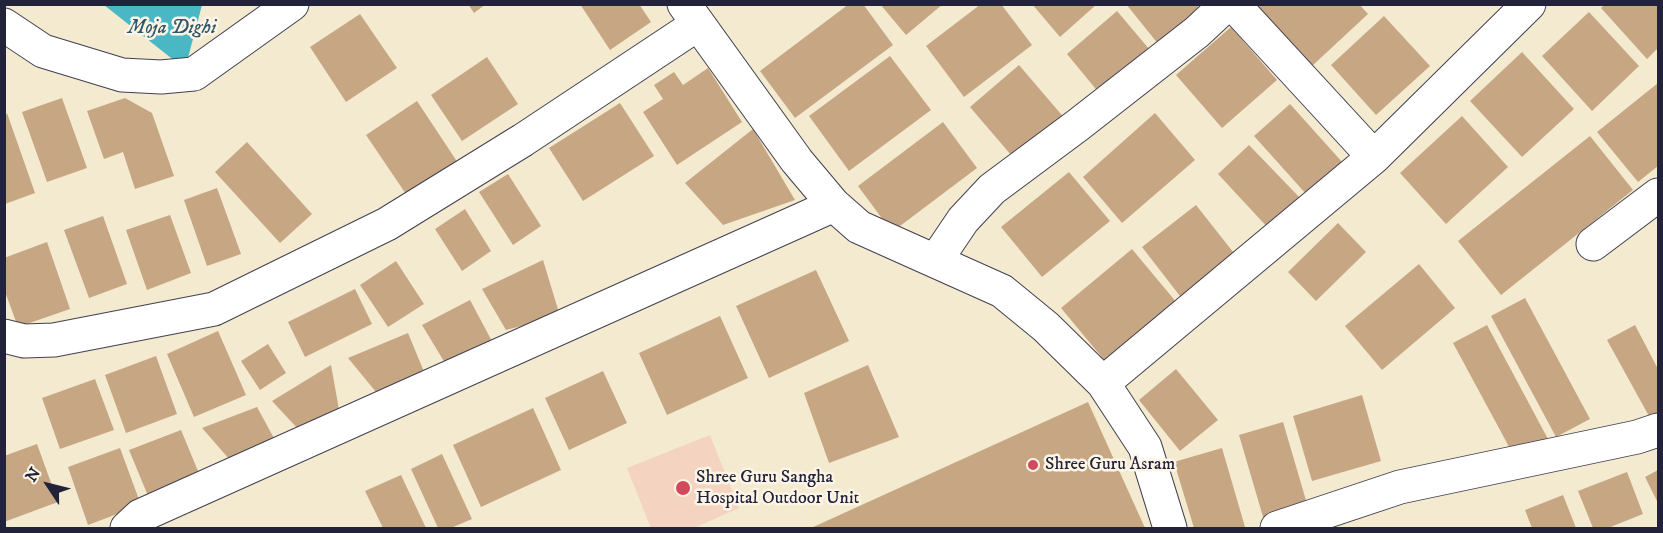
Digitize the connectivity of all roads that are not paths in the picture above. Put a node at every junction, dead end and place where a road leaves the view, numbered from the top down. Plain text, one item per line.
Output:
1 (292, 4) edge
2 (1227, 4) edge
3 (1233, 4) edge
4 (1529, 4) edge
5 (691, 14) edge
6 (4, 25) edge
7 (1374, 156) junction
8 (1659, 195) edge
9 (834, 205) junction
10 (1593, 244) dead end
11 (936, 260) junction
12 (4, 336) edge
13 (1103, 383) junction
14 (1659, 430) edge
15 (127, 528) edge
16 (1170, 528) edge
17 (1277, 528) edge

1 - 6 street
2 - 11 street
3 - 7 street
4 - 7 street
5 - 9 street
5 - 12 street
7 - 13 street
8 - 10 street
9 - 11 street
9 - 15 street
11 - 13 street
13 - 16 street
14 - 17 street

